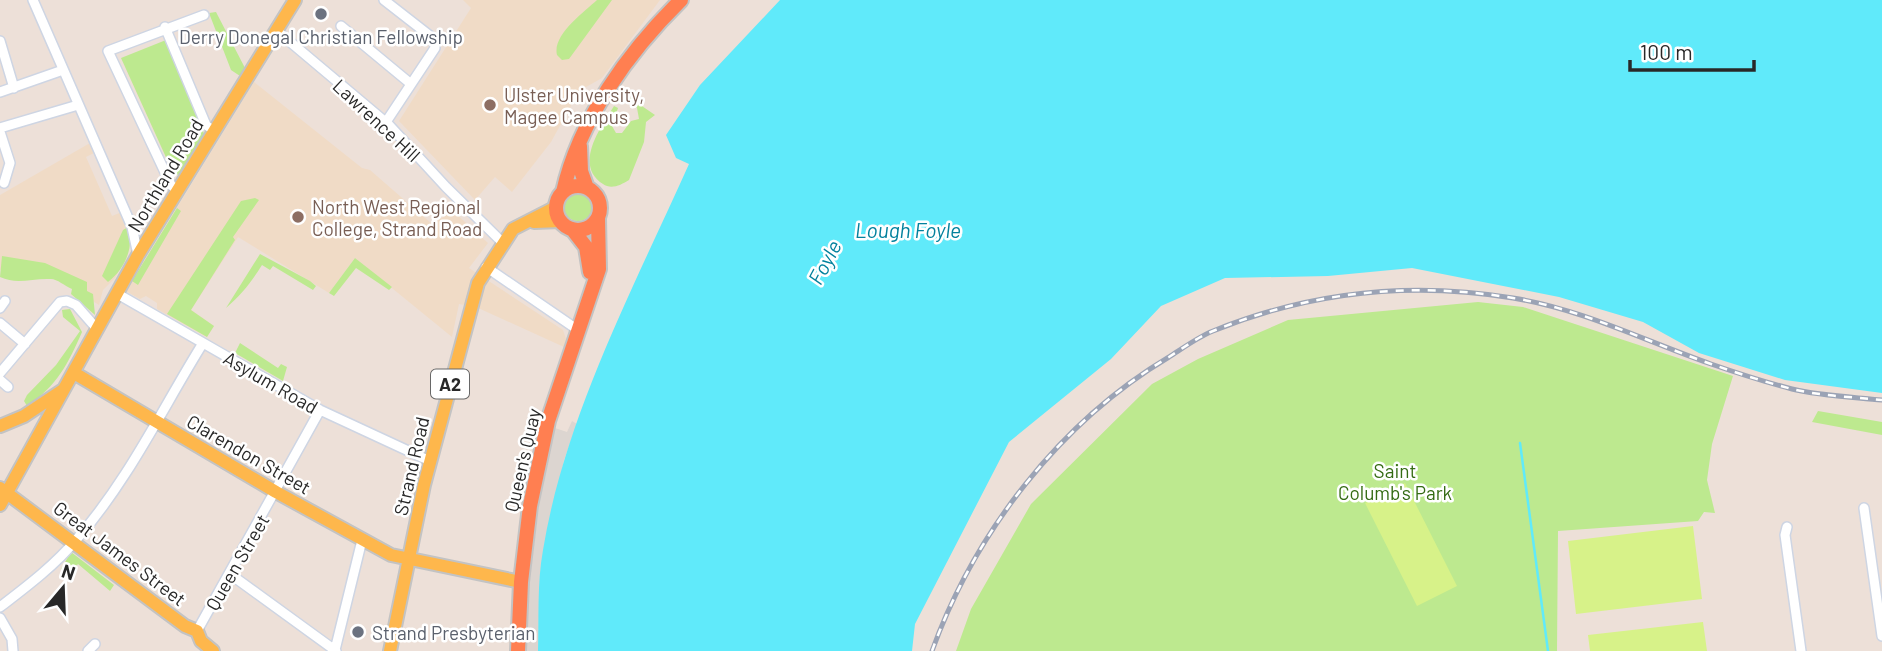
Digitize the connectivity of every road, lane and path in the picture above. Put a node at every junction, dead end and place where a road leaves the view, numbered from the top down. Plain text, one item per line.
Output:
1 (34, 0) edge
2 (295, 0) edge
3 (384, 0) edge
4 (681, 0) edge
5 (204, 15) dead end
6 (341, 26) dead end
7 (165, 27) junction
8 (276, 30) junction
9 (0, 41) edge
10 (63, 70) junction
11 (411, 84) junction
12 (14, 88) junction
13 (0, 92) edge
14 (78, 105) junction
15 (386, 122) junction
16 (0, 130) edge
17 (214, 131) junction
18 (579, 141) junction
19 (4, 183) dead end
20 (587, 188) junction
21 (178, 191) junction
22 (563, 192) junction
23 (598, 218) junction
24 (563, 219) junction
25 (504, 244) junction
26 (138, 255) junction
27 (486, 267) junction
28 (593, 283) junction
29 (116, 293) junction
30 (0, 323) edge
31 (98, 330) junction
32 (578, 330) junction
33 (203, 343) junction
34 (25, 344) junction
35 (0, 373) edge
36 (74, 373) junction
37 (66, 387) junction
38 (320, 410) junction
39 (156, 422) junction
40 (0, 426) edge
41 (430, 461) junction
42 (4, 490) edge
43 (276, 492) junction
44 (0, 505) edge
45 (1864, 508) dead end
46 (1787, 527) dead end
47 (362, 540) junction
48 (74, 543) junction
49 (409, 560) junction
50 (230, 574) junction
51 (521, 582) junction
52 (0, 607) edge
53 (0, 618) edge
54 (197, 631) junction
55 (1882, 636) edge
56 (336, 650) edge
57 (13, 651) edge
58 (213, 651) edge
59 (390, 651) edge
60 (518, 651) edge
61 (1801, 651) edge

1 - 10 street
2 - 8 main road, Northland Road
3 - 11 street
4 - 18 highway
5 - 7 street
6 - 11 street
7 - 17 street
7 - 21 street
8 - 15 street, Lawrence Hill
8 - 17 main road, Northland Road
9 - 12 street
10 - 12 street
10 - 14 street
11 - 15 street
12 - 13 street
14 - 16 street
14 - 26 street
15 - 25 street, Lawrence Hill
16 - 19 street
17 - 21 main road, Northland Road
18 - 20 highway
18 - 22 highway
20 - 22 highway
20 - 23 highway
21 - 26 main road, Northland Road
22 - 24 highway
23 - 24 highway, A2
23 - 28 highway, Queen's Quay
24 - 25 main road, Strand Road / A2
24 - 28 highway, Queen's Quay
25 - 27 main road, Strand Road / A2
26 - 29 main road, Northland Road
27 - 32 street
27 - 41 main road, Strand Road / A2
28 - 32 highway, Queen's Quay
29 - 31 main road, Northland Road
29 - 33 street, Asylum Road
30 - 34 street
31 - 34 street
31 - 36 main road, Northland Road
32 - 51 highway, Queen's Quay
33 - 38 street, Asylum Road
33 - 39 street
34 - 35 street
36 - 37 main road, Northland Road
36 - 39 main road, Clarendon Street
37 - 40 main road
37 - 42 main road, Northland Road
38 - 41 street, Asylum Road
38 - 43 street, Queen Street
39 - 43 main road, Clarendon Street
39 - 48 street
41 - 49 main road, Strand Road / A2
42 - 44 main road, Northland Road
42 - 48 main road, Great James Street
43 - 47 main road, Clarendon Street
43 - 50 street, Queen Street
45 - 55 street
46 - 61 street
47 - 49 main road, Clarendon Street
47 - 56 street
48 - 52 street
48 - 54 main road, Great James Street
49 - 51 main road, Clarendon Street
49 - 59 main road, Strand Road / A2
50 - 54 street, Queen Street
50 - 56 street
51 - 60 highway, Queen's Quay
53 - 57 street
54 - 58 main road, Great James Street

